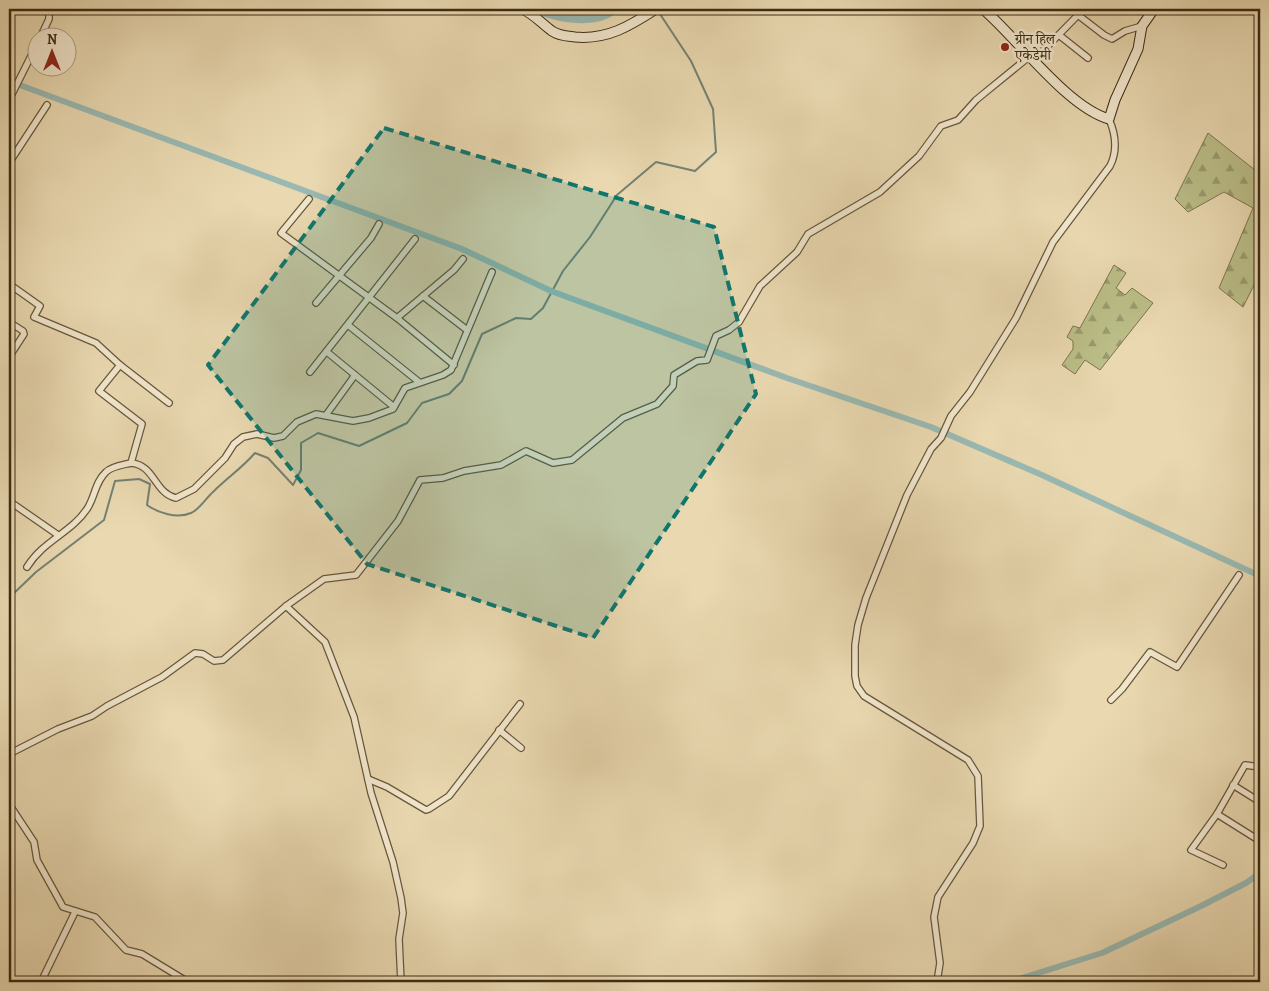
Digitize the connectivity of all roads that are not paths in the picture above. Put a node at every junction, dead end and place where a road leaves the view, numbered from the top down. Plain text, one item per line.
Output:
1 (49, 9) edge
2 (522, 9) edge
3 (656, 9) edge
4 (983, 9) edge
5 (1154, 9) edge
6 (1142, 26) junction
7 (45, 28) edge
8 (1059, 35) junction
9 (1032, 58) junction
10 (1088, 58) dead end
11 (28, 60) edge
12 (13, 92) dead end
13 (48, 105) dead end
14 (1109, 119) junction
15 (9, 162) edge
16 (309, 199) dead end
17 (379, 224) dead end
18 (416, 239) dead end
19 (463, 259) dead end
20 (492, 272) dead end
21 (339, 276) junction
22 (9, 284) edge
23 (423, 296) junction
24 (370, 298) junction
25 (316, 303) dead end
26 (397, 318) junction
27 (9, 322) edge
28 (348, 325) junction
29 (466, 330) junction
30 (327, 352) junction
31 (9, 357) edge
32 (120, 365) junction
33 (454, 365) junction
34 (310, 372) dead end
35 (356, 375) junction
36 (419, 382) junction
37 (169, 403) dead end
38 (394, 407) junction
39 (326, 414) junction
40 (131, 463) junction
41 (9, 501) edge
42 (58, 535) junction
43 (27, 567) dead end
44 (1239, 575) dead end
45 (286, 606) junction
46 (1111, 700) dead end
47 (520, 704) dead end
48 (499, 730) junction
49 (521, 748) dead end
50 (9, 754) edge
51 (1260, 767) edge
52 (368, 779) junction
53 (1233, 785) junction
54 (1257, 800) dead end
55 (9, 804) edge
56 (1217, 814) junction
57 (1259, 838) edge
58 (1223, 865) dead end
59 (75, 912) junction
60 (41, 982) edge
61 (188, 982) edge
62 (401, 982) edge
63 (937, 982) edge

1 - 7 street
2 - 3 street
4 - 9 street
5 - 6 street
6 - 8 street
6 - 14 street
8 - 9 street
8 - 10 street
9 - 14 street
9 - 45 street
11 - 12 street
13 - 15 street
14 - 63 street
16 - 21 street
17 - 21 street
18 - 24 street
19 - 23 street
20 - 29 street
21 - 24 street
21 - 25 street
22 - 32 street
23 - 26 street
23 - 29 street
24 - 26 street
24 - 28 street
26 - 33 street
27 - 31 street
28 - 30 street
28 - 36 street
29 - 33 street
30 - 34 street
30 - 35 street
32 - 37 street
32 - 40 street
33 - 36 street
35 - 38 street
35 - 39 street
36 - 38 street
38 - 39 street
39 - 40 street
40 - 42 street
41 - 42 street
42 - 43 street
44 - 46 street
45 - 50 street
45 - 52 street
47 - 48 street
48 - 49 street
48 - 52 street
51 - 53 street
52 - 62 street
53 - 54 street
53 - 56 street
55 - 59 street
56 - 57 street
56 - 58 street
59 - 60 street
59 - 61 street

